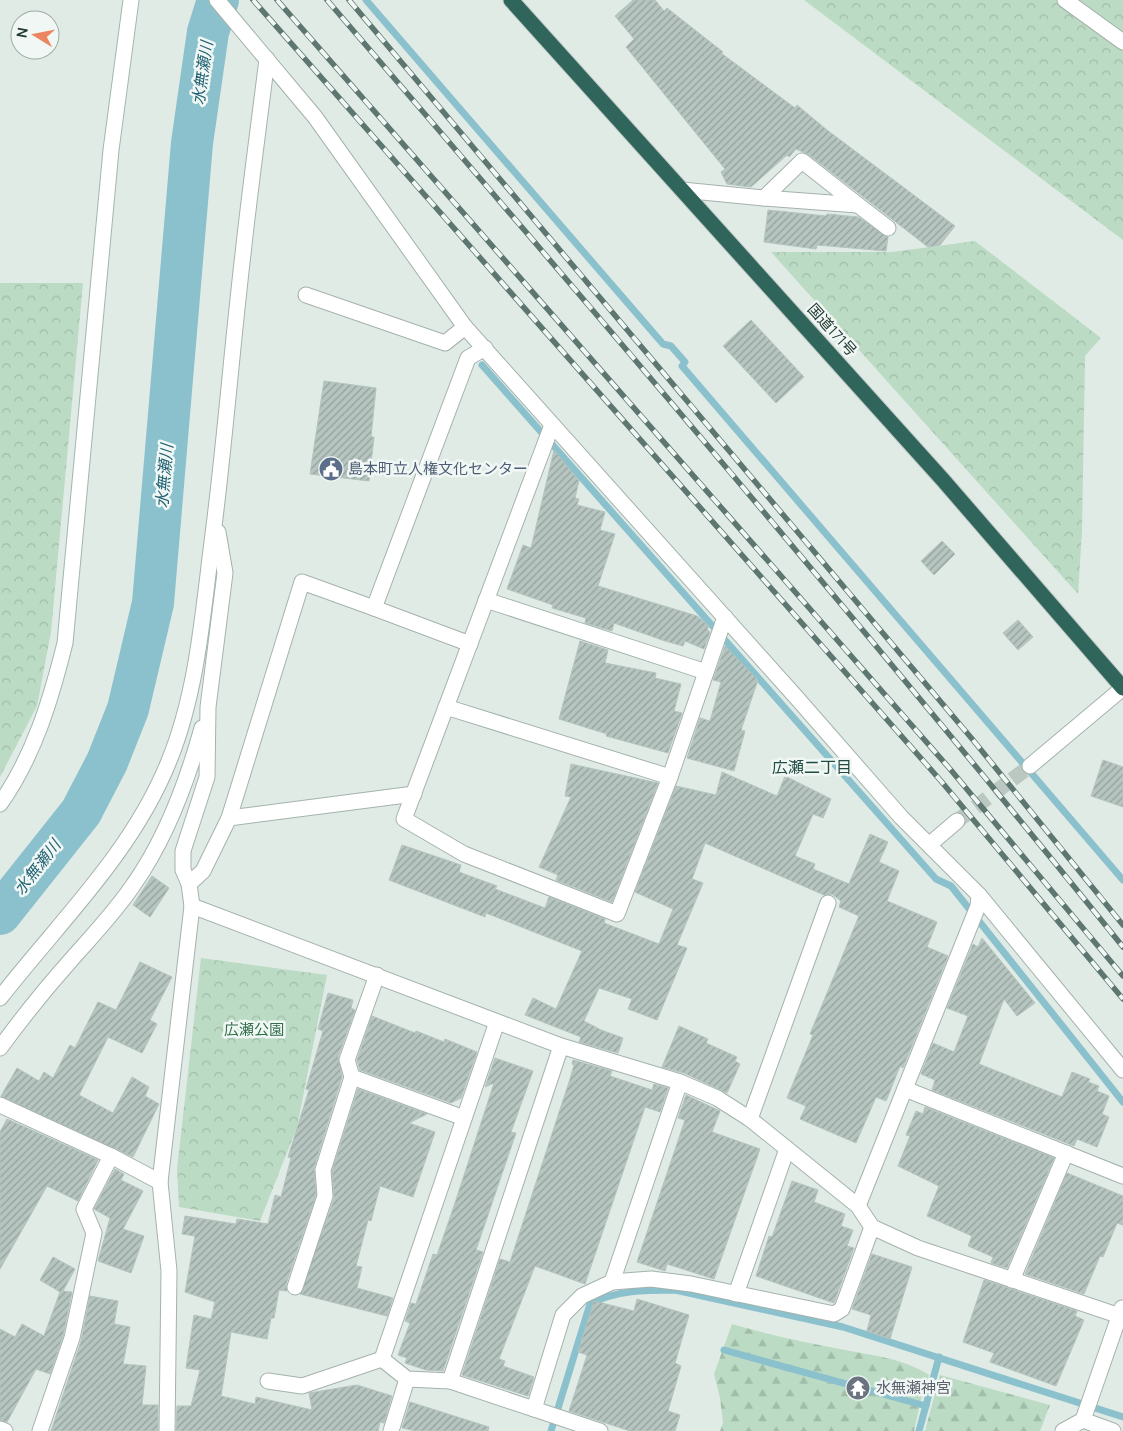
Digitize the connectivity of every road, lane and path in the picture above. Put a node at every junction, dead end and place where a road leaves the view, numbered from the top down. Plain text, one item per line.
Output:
1 (130, 0) edge
2 (217, 0) edge
3 (511, 0) edge
4 (1066, 0) edge
5 (1123, 42) edge
6 (267, 59) junction
7 (682, 190) junction
8 (764, 198) junction
9 (858, 205) junction
10 (888, 228) dead end
11 (306, 295) dead end
12 (465, 327) junction
13 (485, 348) junction
14 (551, 426) junction
15 (215, 516) junction
16 (486, 600) junction
17 (374, 608) junction
18 (724, 621) junction
19 (470, 644) junction
20 (706, 672) junction
21 (1123, 688) edge
22 (208, 707) junction
23 (446, 707) junction
24 (1030, 766) tunnel mouth
25 (670, 777) junction
26 (414, 794) junction
27 (0, 804) edge
28 (229, 818) junction
29 (957, 821) tunnel mouth
30 (930, 844) junction
31 (189, 884) junction
32 (978, 900) junction
33 (828, 903) dead end
34 (192, 906) junction
35 (377, 975) junction
36 (0, 998) edge
37 (496, 1022) junction
38 (562, 1046) junction
39 (0, 1048) edge
40 (1123, 1070) edge
41 (352, 1077) junction
42 (680, 1082) junction
43 (905, 1089) junction
44 (0, 1105) edge
45 (464, 1118) junction
46 (750, 1119) junction
47 (787, 1149) junction
48 (1066, 1153) junction
49 (111, 1156) junction
50 (1123, 1176) edge
51 (160, 1182) junction
52 (858, 1206) junction
53 (872, 1227) junction
54 (1012, 1280) junction
55 (612, 1282) junction
56 (295, 1287) dead end
57 (736, 1294) junction
58 (1121, 1311) edge
59 (382, 1359) junction
60 (406, 1379) junction
61 (450, 1381) junction
62 (268, 1382) dead end
63 (534, 1409) junction
64 (1083, 1420) junction
65 (0, 1428) edge
66 (5, 1431) edge
67 (40, 1431) edge
68 (167, 1431) edge
69 (391, 1431) edge
70 (600, 1431) edge
71 (1063, 1431) edge
72 (1113, 1431) edge

1 - 27 street
2 - 6 street
3 - 7 highway, 国道171号
4 - 5 street
6 - 12 street
6 - 15 street
7 - 8 street
7 - 21 highway, 国道171号
8 - 9 street
8 - 9 street
9 - 10 street
11 - 12 street
12 - 13 street
13 - 14 street
13 - 17 street
14 - 16 street
14 - 18 street
15 - 22 street
15 - 36 street
16 - 19 street
16 - 20 street
17 - 19 street
17 - 28 street
18 - 20 street
18 - 30 street
19 - 23 street
20 - 25 street
21 - 24 street
22 - 31 street
22 - 39 street
23 - 25 street
23 - 26 street
25 - 26 street
26 - 28 street
28 - 31 street
29 - 30 street
30 - 32 street
31 - 34 street
32 - 40 street
32 - 43 street
33 - 46 street
34 - 35 street
34 - 51 street
35 - 37 street
35 - 41 street
37 - 38 street
37 - 45 street
38 - 42 street
38 - 61 street
41 - 45 street
41 - 56 street
42 - 46 street
42 - 55 street
43 - 48 street
43 - 52 street
44 - 49 street
45 - 59 street
46 - 47 street
47 - 52 street
47 - 57 street
48 - 50 street
48 - 54 street
49 - 51 street
49 - 67 street
51 - 68 street
52 - 53 street
53 - 54 street
53 - 57 street
54 - 58 street
55 - 57 street
55 - 63 street
58 - 64 street
59 - 60 street
59 - 62 street
60 - 61 street
60 - 69 street
61 - 63 street
63 - 70 street
64 - 71 street
64 - 72 street
65 - 66 street

